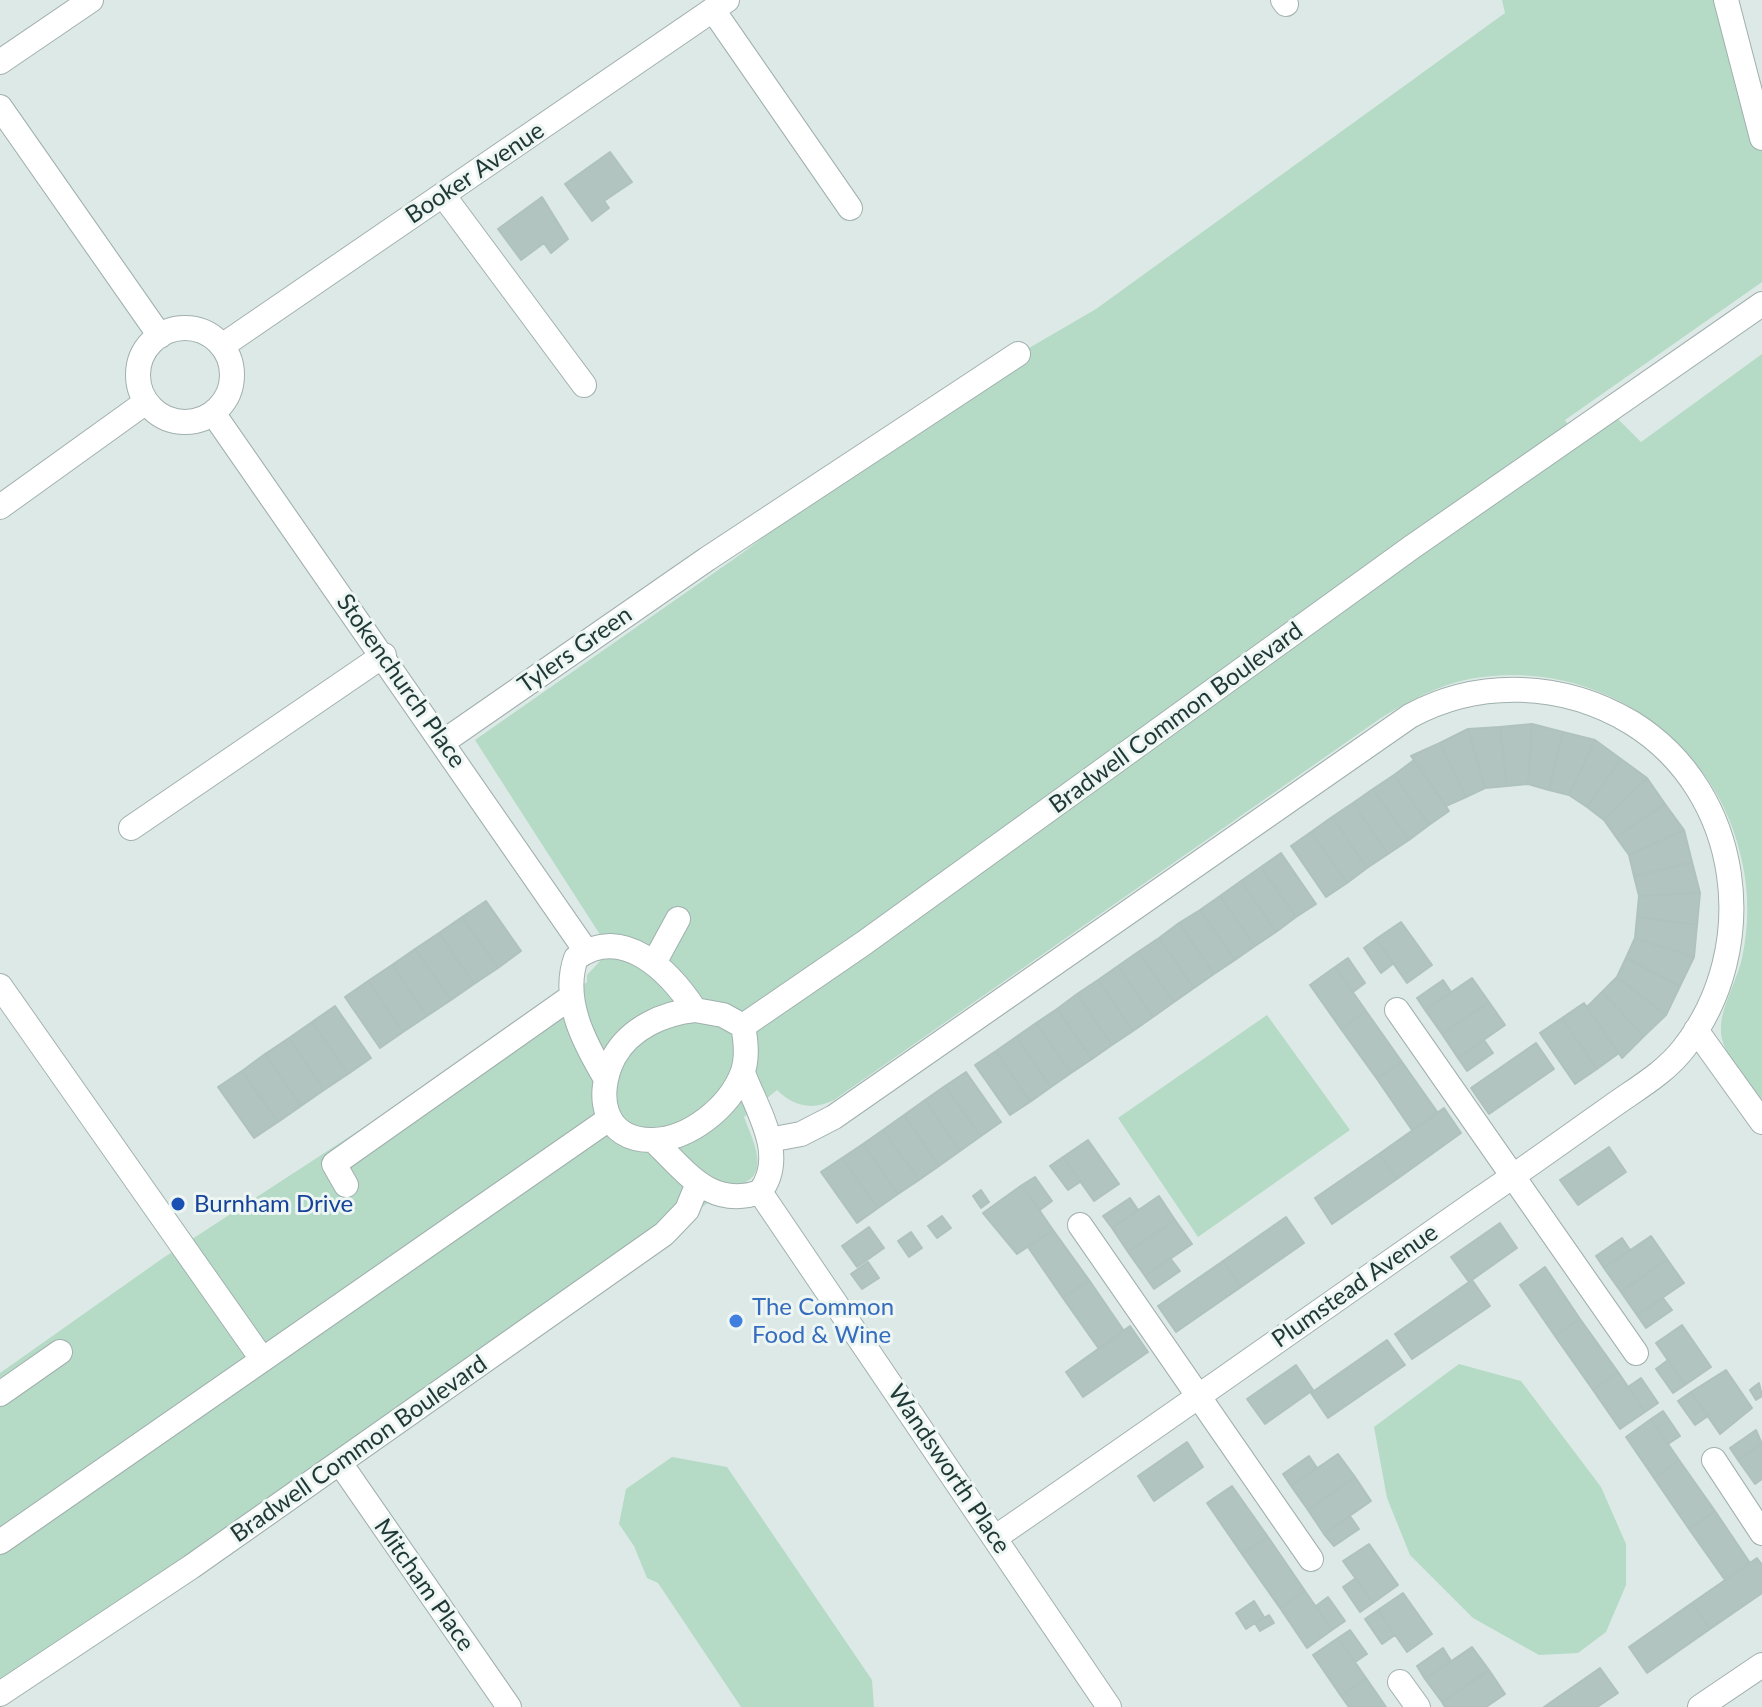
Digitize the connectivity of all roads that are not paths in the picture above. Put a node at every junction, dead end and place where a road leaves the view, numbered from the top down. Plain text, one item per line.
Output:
1 (91, 0) edge
2 (1726, 0) edge
3 (720, 5) edge
4 (0, 62) edge
5 (0, 107) edge
6 (1762, 138) edge
7 (443, 195) junction
8 (850, 208) dead end
9 (1762, 304) edge
10 (160, 336) junction
11 (222, 346) junction
12 (1018, 354) dead end
13 (584, 385) dead end
14 (146, 402) junction
15 (213, 413) junction
16 (0, 507) edge
17 (384, 655) junction
18 (443, 742) junction
19 (131, 828) dead end
20 (678, 919) dead end
21 (586, 951) junction
22 (654, 963) junction
23 (0, 986) edge
24 (571, 997) junction
25 (695, 1010) junction
26 (1397, 1010) dead end
27 (743, 1026) junction
28 (1696, 1030) junction
29 (743, 1073) junction
30 (606, 1079) junction
31 (609, 1119) junction
32 (1762, 1122) edge
33 (653, 1140) junction
34 (769, 1140) junction
35 (1513, 1176) junction
36 (698, 1183) junction
37 (346, 1185) dead end
38 (760, 1192) junction
39 (1080, 1225) dead end
40 (60, 1352) dead end
41 (1636, 1353) dead end
42 (262, 1359) junction
43 (0, 1394) edge
44 (1198, 1396) junction
45 (1714, 1460) dead end
46 (340, 1463) junction
47 (1762, 1533) edge
48 (996, 1537) junction
49 (0, 1542) edge
50 (1311, 1559) dead end
51 (1762, 1665) edge
52 (1400, 1682) dead end
53 (0, 1694) edge
54 (509, 1707) edge
55 (1109, 1707) edge
56 (1418, 1707) edge
57 (1700, 1707) edge

1 - 4 street
2 - 6 street
3 - 7 street, Booker Avenue
3 - 8 street
5 - 10 street
7 - 11 street, Booker Avenue
7 - 13 street
9 - 27 street, Bradwell Common Boulevard
10 - 11 street
10 - 14 street
11 - 15 street
12 - 18 street, Tylers Green
14 - 15 street
14 - 16 street
15 - 17 street, Stokenchurch Place
17 - 18 street, Stokenchurch Place
17 - 19 street
18 - 21 street, Stokenchurch Place
20 - 22 street
21 - 22 street
21 - 24 street
22 - 25 street
23 - 42 street
24 - 30 street
24 - 37 street
25 - 27 street
25 - 30 street
26 - 35 street
27 - 29 street
28 - 32 street
28 - 34 street, Plumstead Avenue
28 - 35 street, Plumstead Avenue
29 - 33 street
29 - 34 street
30 - 31 street
31 - 33 street
31 - 42 street
33 - 36 street
34 - 38 street
35 - 41 street
35 - 44 street, Plumstead Avenue
36 - 38 street
36 - 46 street, Bradwell Common Boulevard
38 - 48 street, Wandsworth Place
39 - 44 street
40 - 43 street
42 - 49 street
44 - 48 street, Plumstead Avenue
44 - 50 street
45 - 47 street
46 - 53 street, Bradwell Common Boulevard
46 - 54 street, Mitcham Place
48 - 55 street, Wandsworth Place
51 - 57 street
52 - 56 street

